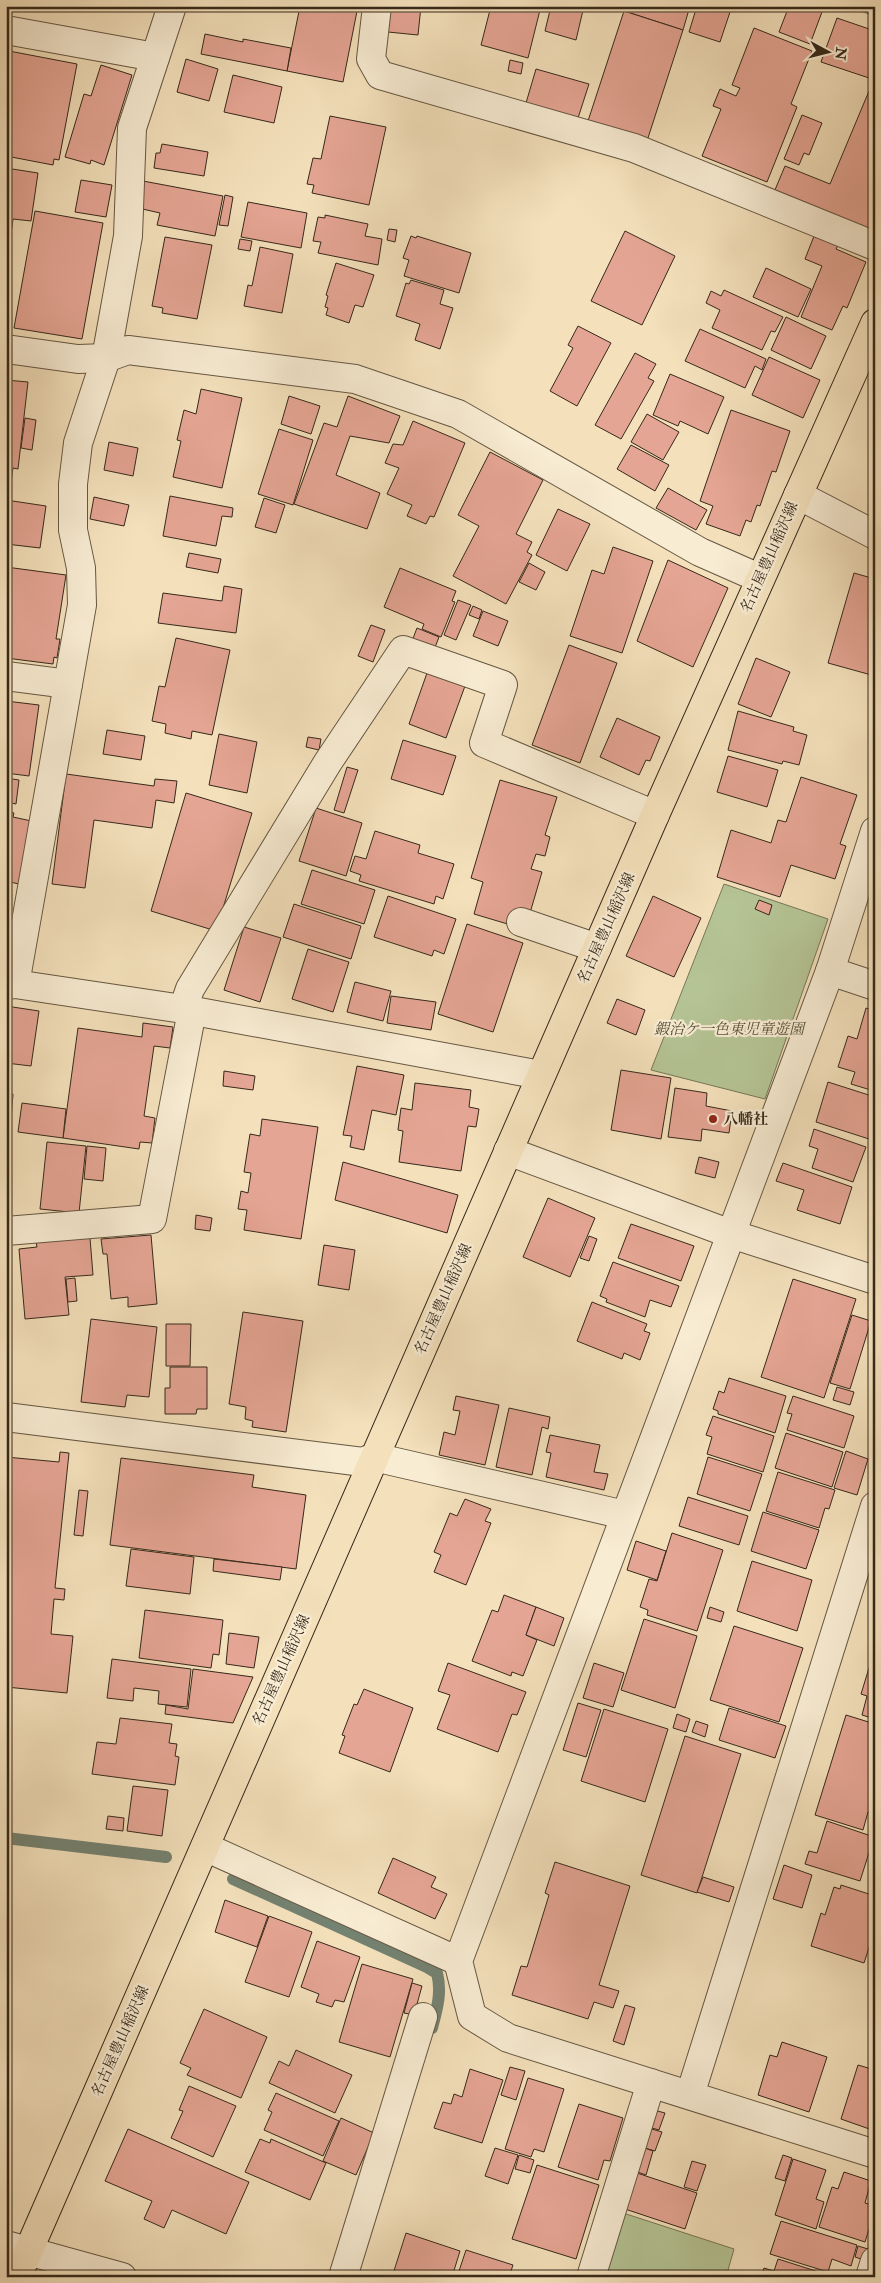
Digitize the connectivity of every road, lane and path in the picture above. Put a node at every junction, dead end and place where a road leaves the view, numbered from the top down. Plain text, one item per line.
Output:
1 (172, 6) edge
2 (378, 6) edge
3 (6, 30) edge
4 (155, 57) junction
5 (875, 246) edge
6 (875, 323) edge
7 (6, 349) edge
8 (106, 358) junction
9 (798, 495) junction
10 (875, 535) edge
11 (760, 578) junction
12 (6, 676) edge
13 (68, 684) junction
14 (655, 815) junction
15 (875, 831) edge
16 (521, 922) dead end
17 (597, 948) junction
18 (830, 971) junction
19 (11, 984) edge
20 (875, 986) edge
21 (188, 1010) junction
22 (541, 1075) junction
23 (508, 1152) junction
24 (6, 1231) edge
25 (731, 1234) junction
26 (875, 1280) edge
27 (6, 1417) edge
28 (374, 1457) junction
29 (875, 1506) edge
30 (625, 1515) junction
31 (204, 1846) junction
32 (458, 1961) junction
33 (422, 2017) dead end
34 (651, 2083) junction
35 (690, 2095) junction
36 (875, 2154) edge
37 (18, 2248) edge
38 (875, 2261) edge
39 (17, 2277) edge
40 (122, 2277) edge
41 (343, 2277) edge
42 (591, 2277) edge
43 (870, 2277) edge

1 - 4 street
2 - 5 street
3 - 4 street
4 - 8 street
6 - 9 main road, 名古屋豊山稲沢線
7 - 8 street
8 - 11 street
8 - 13 street
9 - 10 street
9 - 11 main road, 名古屋豊山稲沢線
11 - 14 main road, 名古屋豊山稲沢線
12 - 13 street
13 - 19 street
14 - 17 main road, 名古屋豊山稲沢線
14 - 21 street
15 - 18 street
16 - 17 street
17 - 22 main road, 名古屋豊山稲沢線
18 - 20 street
18 - 25 street
19 - 21 street
21 - 22 street
21 - 24 street
22 - 23 main road, 名古屋豊山稲沢線
23 - 25 street
23 - 28 main road, 名古屋豊山稲沢線
25 - 26 street
25 - 30 street
27 - 28 street
28 - 30 street
28 - 31 main road, 名古屋豊山稲沢線
29 - 35 street
30 - 32 street
31 - 32 street
31 - 37 main road, 名古屋豊山稲沢線
32 - 34 street
33 - 41 street
34 - 35 street
34 - 42 street
35 - 36 street
37 - 39 main road, 名古屋豊山稲沢線
37 - 40 street
38 - 43 street

